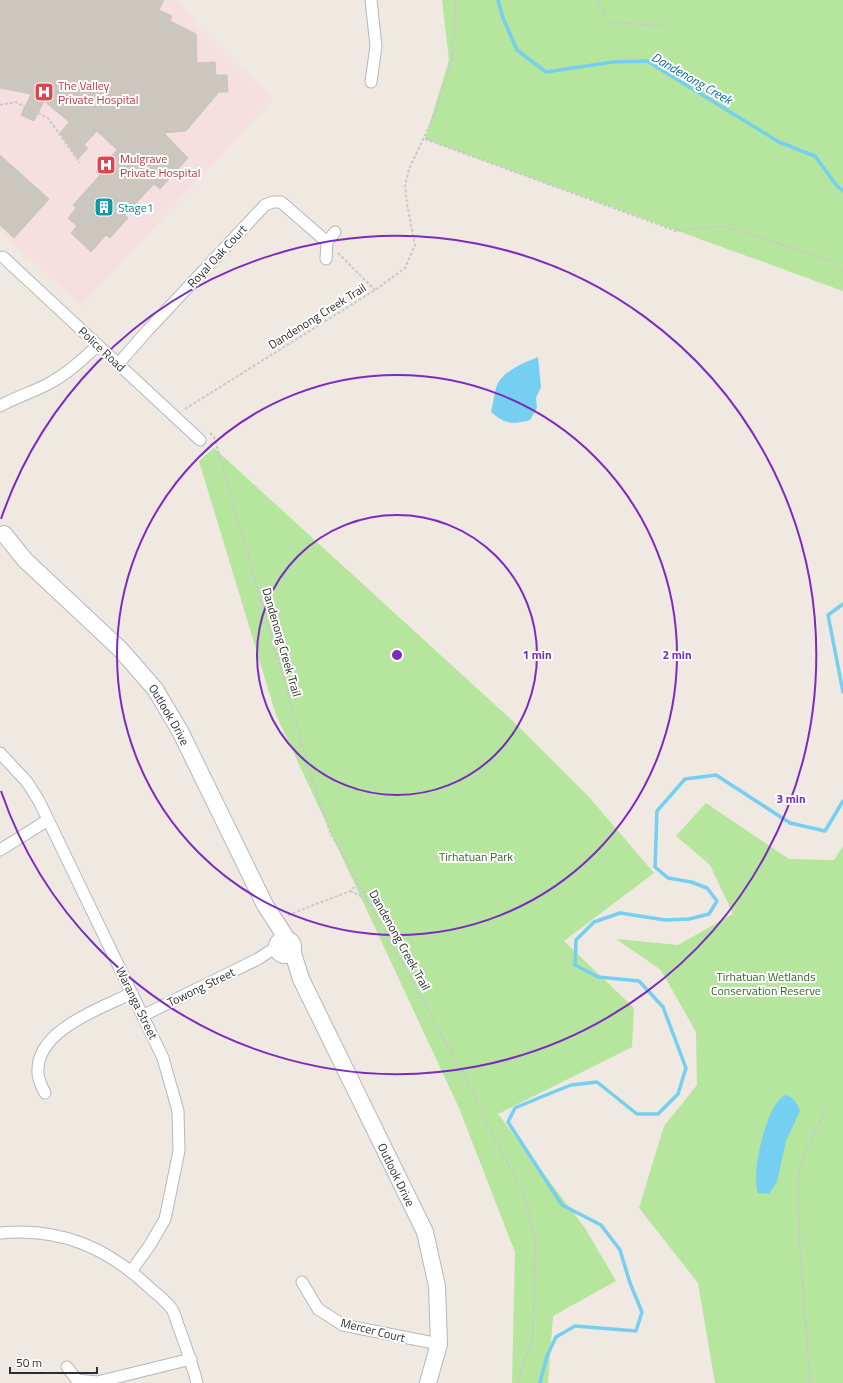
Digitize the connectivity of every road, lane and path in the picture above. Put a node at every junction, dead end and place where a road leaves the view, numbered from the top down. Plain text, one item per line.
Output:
1 (371, 0) edge
2 (456, 0) edge
3 (597, 0) edge
4 (662, 26) dead end
5 (371, 82) dead end
6 (0, 105) edge
7 (25, 107) dead end
8 (38, 113) dead end
9 (425, 139) junction
10 (80, 163) dead end
11 (335, 232) dead end
12 (331, 244) junction
13 (3, 257) dead end
14 (326, 259) dead end
15 (843, 274) edge
16 (375, 290) junction
17 (98, 345) junction
18 (118, 364) junction
19 (0, 406) edge
20 (189, 413) dead end
21 (209, 432) dead end
22 (200, 440) dead end
23 (1, 536) edge
24 (0, 754) edge
25 (48, 820) junction
26 (0, 850) edge
27 (359, 883) junction
28 (350, 891) junction
29 (367, 899) junction
30 (288, 915) dead end
31 (282, 948) junction
32 (132, 994) junction
33 (144, 1015) junction
34 (45, 1093) dead end
35 (828, 1105) dead end
36 (0, 1233) edge
37 (132, 1270) junction
38 (302, 1282) dead end
39 (439, 1344) junction
40 (191, 1359) junction
41 (67, 1367) dead end
42 (197, 1383) edge
43 (428, 1383) edge
44 (518, 1383) edge
45 (810, 1383) edge

1 - 5 street
2 - 9 path, Dandenong Creek Trail
3 - 4 path
6 - 7 path
8 - 10 path
9 - 15 path
9 - 16 path, Dandenong Creek Trail
11 - 12 street
12 - 14 street
12 - 16 path
12 - 18 street, Royal Oak Court
13 - 17 street, Police Road
16 - 20 path, Dandenong Creek Trail
17 - 18 street, Police Road
17 - 19 street
18 - 22 street, Police Road
21 - 27 path, Dandenong Creek Trail
23 - 31 street, Outlook Drive
24 - 25 street, Waranga Street
25 - 26 street
25 - 32 street, Waranga Street
27 - 28 path
27 - 29 path, Dandenong Creek Trail
28 - 29 path
28 - 30 path
29 - 44 path, Dandenong Creek Trail
31 - 33 street, Towong Street
31 - 39 street, Outlook Drive
32 - 33 street, Waranga Street
32 - 34 street
33 - 37 street, Waranga Street
35 - 45 path
36 - 37 street
37 - 40 street
38 - 39 street, Mercer Court
39 - 43 street, Outlook Drive
40 - 41 street
40 - 42 street

